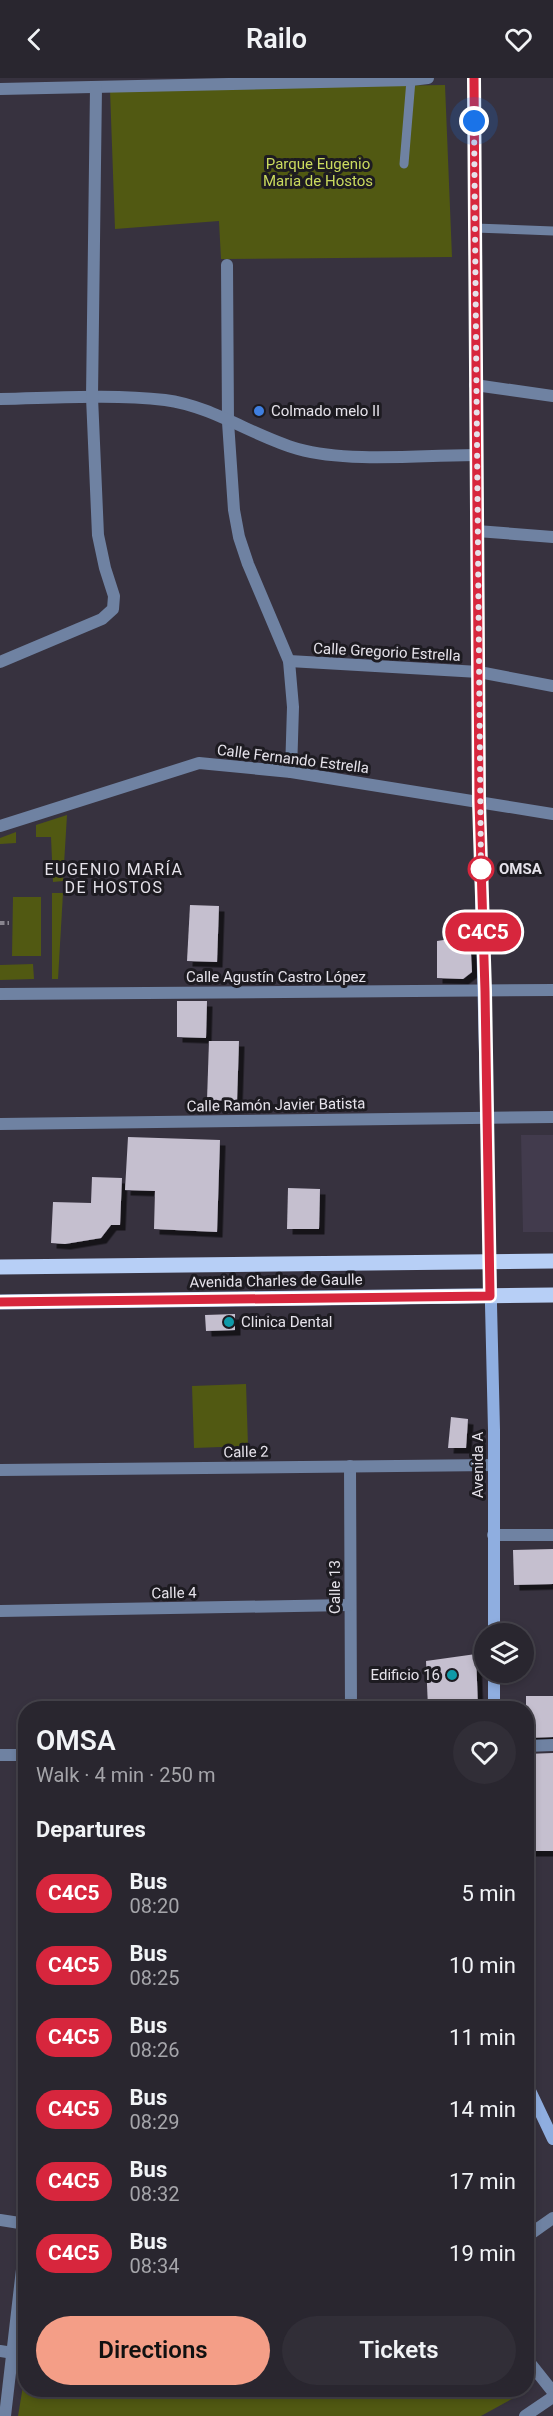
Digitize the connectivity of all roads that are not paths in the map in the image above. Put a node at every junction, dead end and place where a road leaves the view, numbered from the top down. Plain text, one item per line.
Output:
1 (428, 78) edge
2 (474, 78) edge
3 (411, 80) junction
4 (96, 87) junction
5 (0, 89) edge
6 (404, 164) dead end
7 (475, 228) junction
8 (553, 231) edge
9 (227, 265) dead end
10 (475, 385) junction
11 (553, 396) edge
12 (92, 397) junction
13 (0, 399) edge
14 (228, 422) junction
15 (476, 455) junction
16 (477, 531) junction
17 (553, 537) edge
18 (289, 661) junction
19 (0, 662) edge
20 (479, 672) junction
21 (553, 686) edge
22 (291, 772) junction
23 (479, 802) junction
24 (553, 814) edge
25 (0, 826) edge
26 (553, 990) edge
27 (485, 991) junction
28 (0, 994) edge
29 (486, 1117) junction
30 (553, 1117) edge
31 (0, 1124) edge
32 (553, 1260) edge
33 (490, 1261) junction
34 (0, 1267) edge
35 (553, 1295) edge
36 (490, 1296) junction
37 (0, 1302) edge
38 (493, 1465) junction
39 (350, 1466) junction
40 (0, 1470) edge
41 (493, 1535) junction
42 (553, 1535) edge
43 (349, 1605) junction
44 (0, 1611) edge
45 (494, 1623) edge
46 (494, 1683) edge
47 (351, 1701) edge
48 (494, 1701) edge
49 (553, 1744) edge
50 (534, 1745) edge
51 (0, 1755) edge
52 (18, 1755) edge
53 (534, 2099) edge
54 (553, 2139) edge
55 (553, 2218) edge
56 (0, 2220) edge
57 (18, 2223) edge
58 (534, 2231) edge
59 (18, 2308) edge
60 (13, 2353) edge
61 (534, 2368) edge
62 (553, 2392) edge
63 (553, 2397) edge
64 (5, 2416) edge
65 (525, 2416) edge

1 - 3 street
2 - 7 main road, Avenida A
3 - 4 street
3 - 6 lane
4 - 5 street
4 - 12 street
7 - 8 lane
7 - 10 main road, Avenida A
9 - 14 street
10 - 11 street
10 - 15 main road, Avenida A
12 - 13 street
12 - 14 street
12 - 19 street
14 - 15 street
14 - 18 street
15 - 16 main road, Avenida A
16 - 17 street
16 - 20 main road, Avenida A
18 - 20 street, Calle Gregorio Estrella
18 - 22 street
20 - 21 street, Calle Gregorio Estrella
20 - 23 main road, Avenida A
22 - 23 street, Calle Fernando Estrella
22 - 25 street, Calle Fernando Estrella
23 - 24 street, Calle Fernando Estrella
23 - 27 main road, Avenida A
26 - 27 street, Calle Agustín Castro López
27 - 28 street, Calle Agustín Castro López
27 - 29 main road, Avenida A
29 - 30 street, Calle Ramón Javier Batista
29 - 31 street, Calle Ramón Javier Batista
29 - 33 main road, Avenida A
32 - 33 main road, Avenida Charles de Gaulle
33 - 34 main road, Avenida Charles de Gaulle
33 - 36 main road, Avenida A
35 - 36 main road, Avenida Charles de Gaulle
36 - 37 main road, Avenida Charles de Gaulle
36 - 38 main road, Avenida A
38 - 39 street, Calle 2
38 - 41 main road, Avenida A
39 - 40 street, Calle 2
39 - 43 street, Calle 13
41 - 42 street
41 - 45 main road, Avenida A
43 - 44 street, Calle 4
43 - 47 street, Calle 13
46 - 48 main road
49 - 50 street
51 - 52 street
53 - 54 main road
55 - 58 street
56 - 57 street
59 - 60 street
60 - 64 street
61 - 62 street
63 - 65 street

